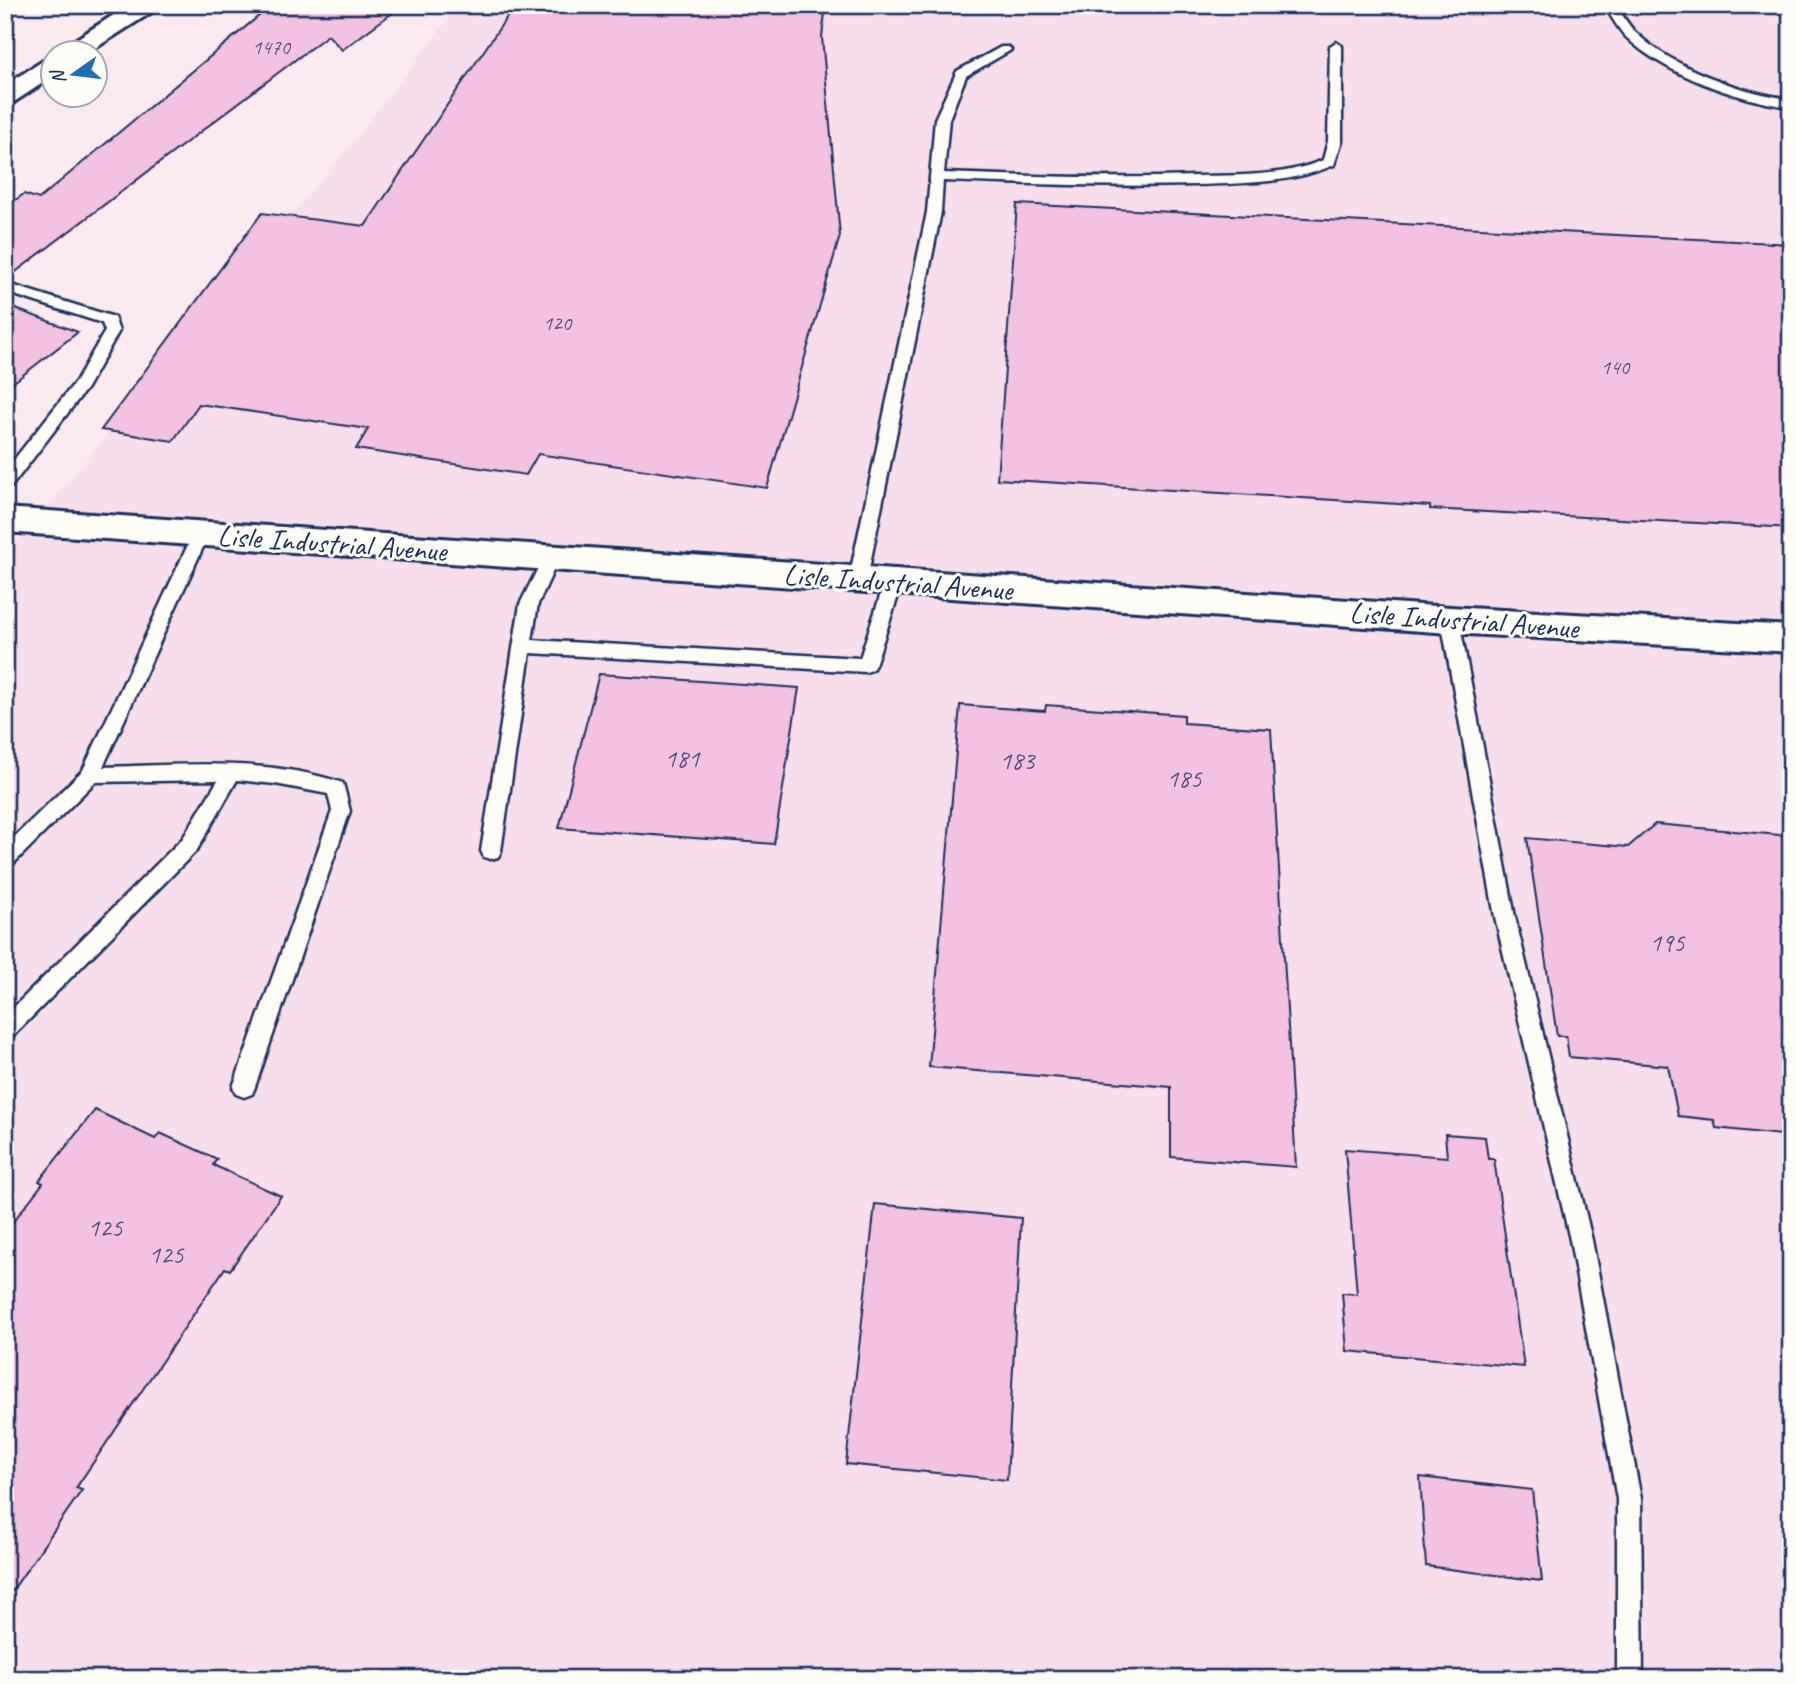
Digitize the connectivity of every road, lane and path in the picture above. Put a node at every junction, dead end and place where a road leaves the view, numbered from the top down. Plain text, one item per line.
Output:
1 (146, 5) edge
2 (1610, 5) edge
3 (95, 38) edge
4 (1336, 46) dead end
5 (1005, 50) dead end
6 (38, 75) edge
7 (5, 97) edge
8 (1791, 103) edge
9 (937, 177) junction
10 (5, 287) edge
11 (5, 483) edge
12 (5, 520) edge
13 (201, 534) junction
14 (551, 558) junction
15 (858, 579) junction
16 (894, 581) junction
17 (1450, 620) junction
18 (1791, 639) edge
19 (523, 646) junction
20 (233, 771) junction
21 (90, 775) junction
22 (491, 851) dead end
23 (5, 859) edge
24 (5, 1030) edge
25 (244, 1087) dead end
26 (1630, 1679) edge

1 - 3 street
2 - 8 lane
4 - 9 lane
5 - 9 lane
6 - 7 street
9 - 15 lane
10 - 11 lane
12 - 13 street, Lisle Industrial Avenue
13 - 14 street, Lisle Industrial Avenue
13 - 21 lane
14 - 15 street, Lisle Industrial Avenue
14 - 19 lane
15 - 16 street, Lisle Industrial Avenue
16 - 17 street, Lisle Industrial Avenue
16 - 19 lane
17 - 18 street, Lisle Industrial Avenue
17 - 26 lane
19 - 22 lane
20 - 21 lane
20 - 24 lane
20 - 25 lane
21 - 23 lane

